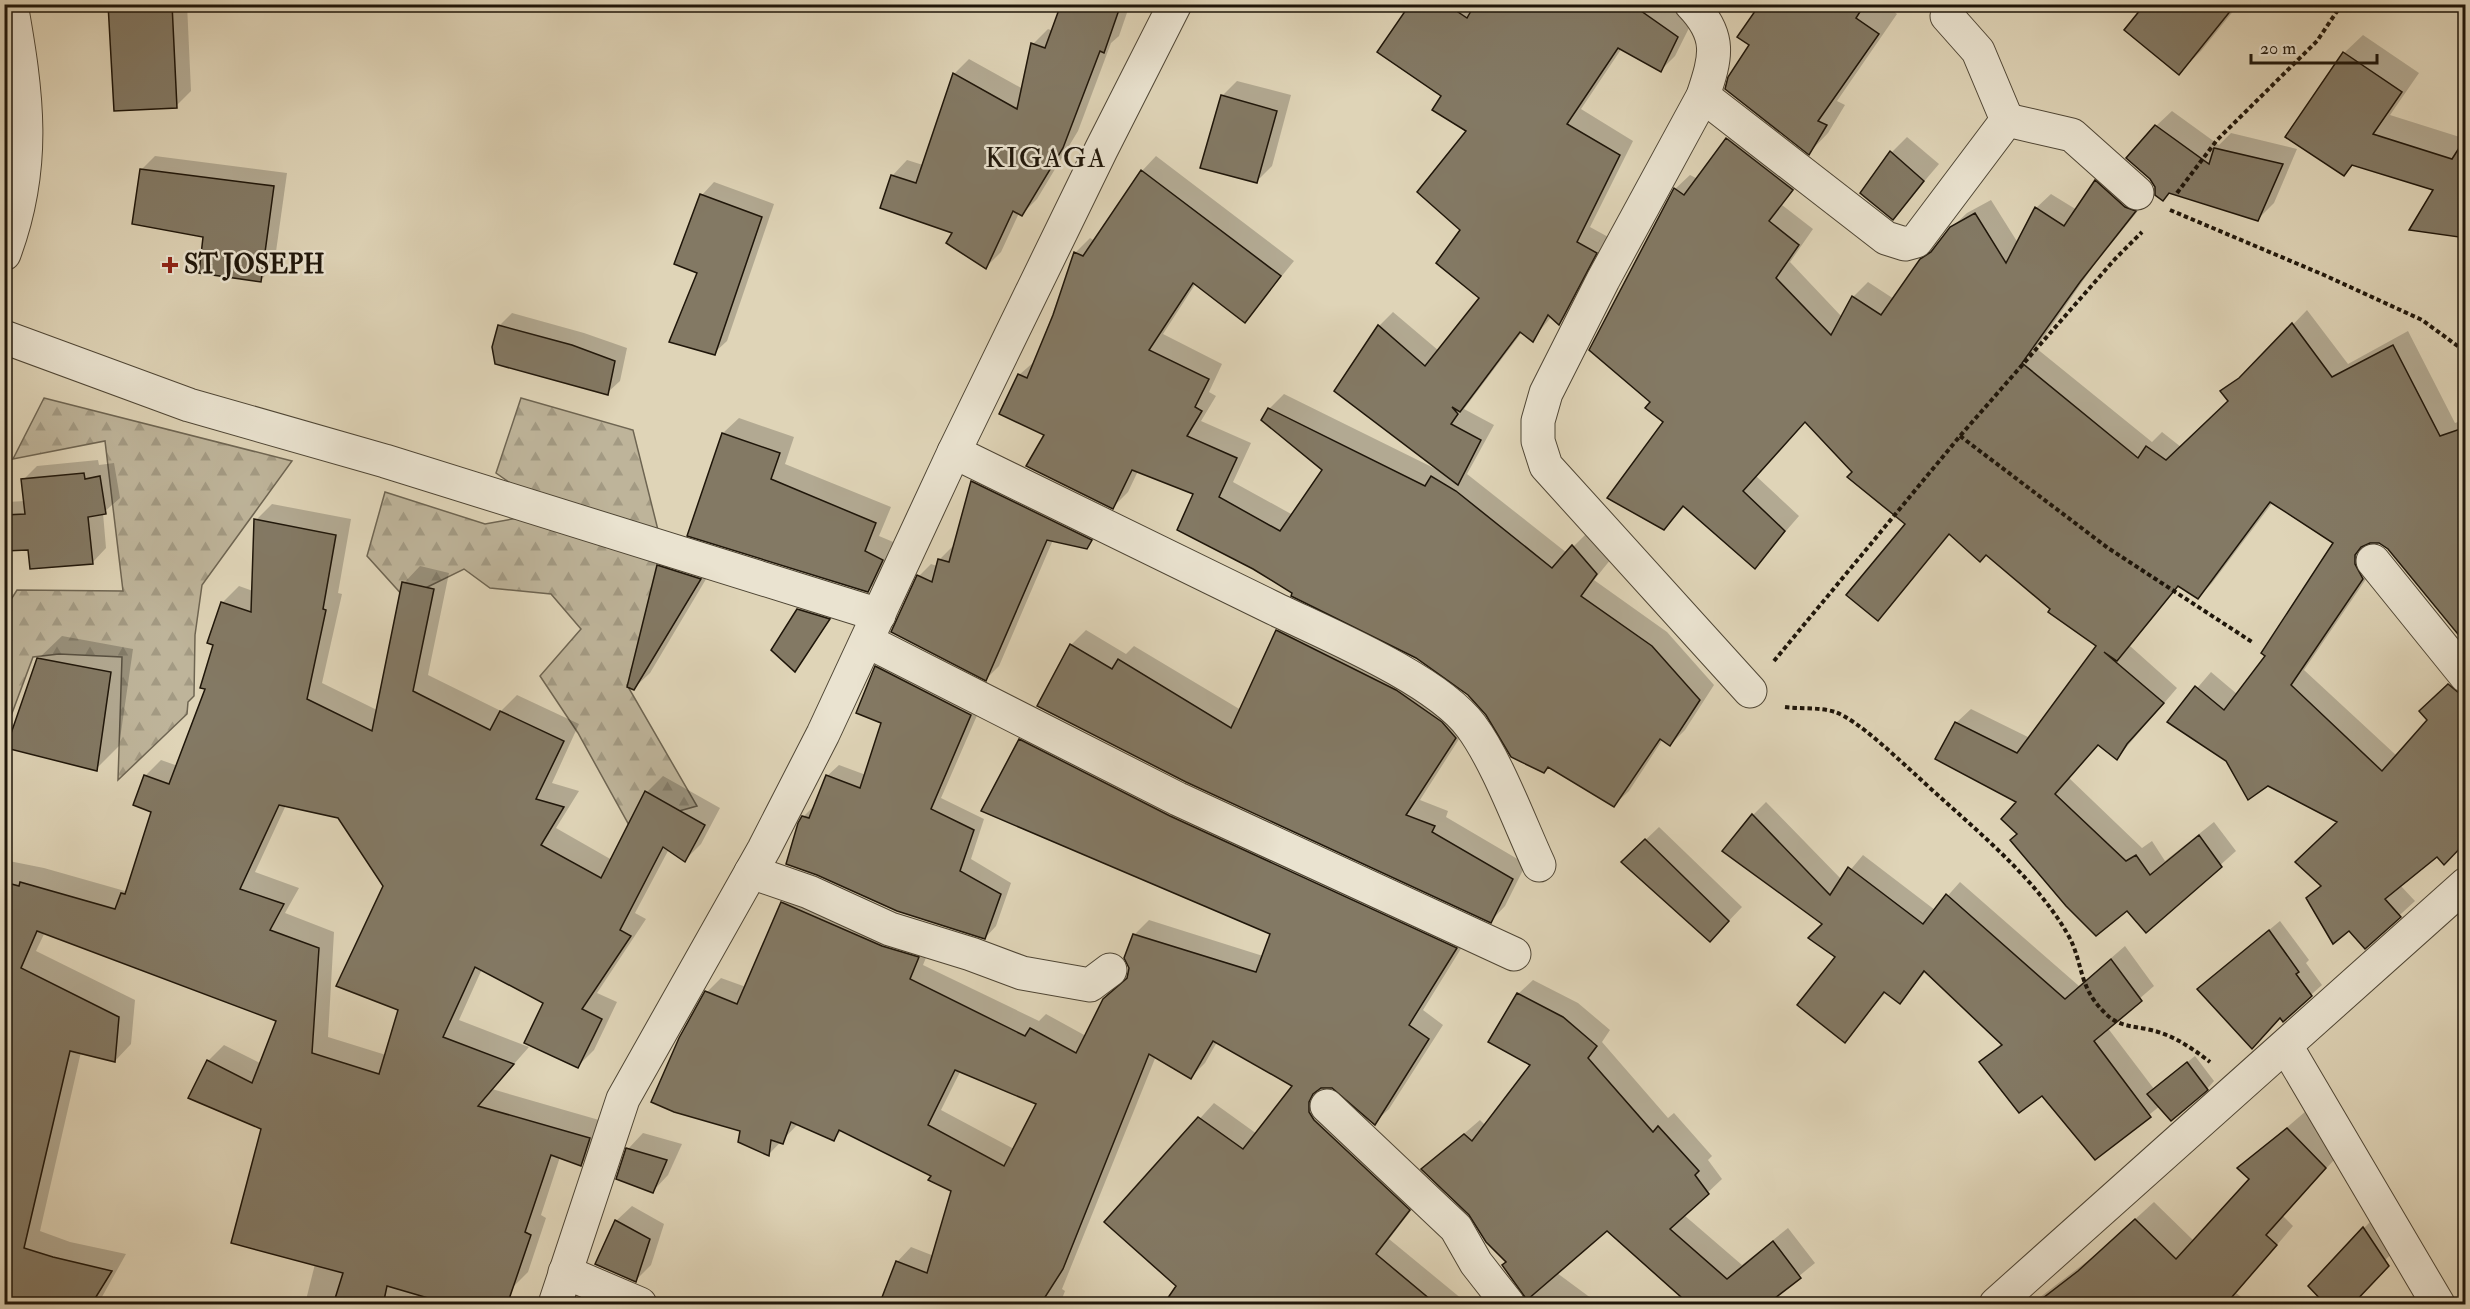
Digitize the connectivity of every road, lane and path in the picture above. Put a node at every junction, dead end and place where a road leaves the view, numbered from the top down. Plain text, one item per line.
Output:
1 (11, 4) edge
2 (1175, 4) edge
3 (1691, 4) edge
4 (2342, 4) edge
5 (1947, 16) dead end
6 (1703, 96) junction
7 (2007, 120) junction
8 (2137, 193) dead end
9 (2149, 225) dead end
10 (4, 254) edge
11 (4, 337) edge
12 (2466, 352) edge
13 (1960, 436) junction
14 (954, 452) junction
15 (2373, 561) dead end
16 (873, 628) junction
17 (2252, 642) dead end
18 (2466, 676) edge
19 (1750, 691) junction
20 (1539, 865) dead end
21 (751, 872) junction
22 (2466, 884) edge
23 (1514, 954) dead end
24 (1110, 970) dead end
25 (2286, 1046) junction
26 (2240, 1086) junction
27 (1327, 1106) dead end
28 (565, 1272) junction
29 (555, 1305) edge
30 (640, 1305) edge
31 (1508, 1305) edge
32 (1996, 1305) edge
33 (2438, 1305) edge

1 - 10 street
2 - 14 street
3 - 6 street
4 - 12 path
5 - 7 street
6 - 7 street
6 - 19 street
7 - 8 street
9 - 13 path
11 - 16 street
13 - 17 path
13 - 19 path
14 - 16 street
14 - 20 street
15 - 18 street
16 - 21 street
16 - 23 street
19 - 26 path
21 - 24 street
21 - 28 street
22 - 25 street
25 - 26 street
25 - 33 street
26 - 32 street
27 - 31 street
28 - 29 street
28 - 30 street

